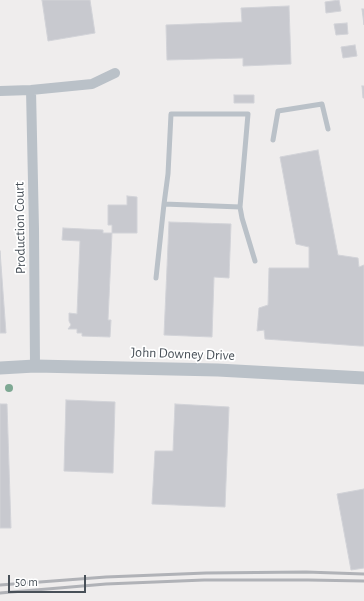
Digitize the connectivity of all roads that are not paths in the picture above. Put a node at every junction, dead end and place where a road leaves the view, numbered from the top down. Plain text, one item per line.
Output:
1 (115, 73) dead end
2 (31, 90) junction
3 (0, 91) edge
4 (328, 129) dead end
5 (273, 140) dead end
6 (164, 204) junction
7 (240, 207) junction
8 (255, 261) dead end
9 (156, 278) dead end
10 (35, 366) junction
11 (0, 368) edge
12 (364, 378) edge

1 - 2 street
2 - 3 street
2 - 10 street, Production Court
4 - 5 lane
6 - 7 lane
6 - 7 lane
6 - 9 lane
7 - 8 lane
10 - 11 street, John Downey Drive
10 - 12 street, John Downey Drive

